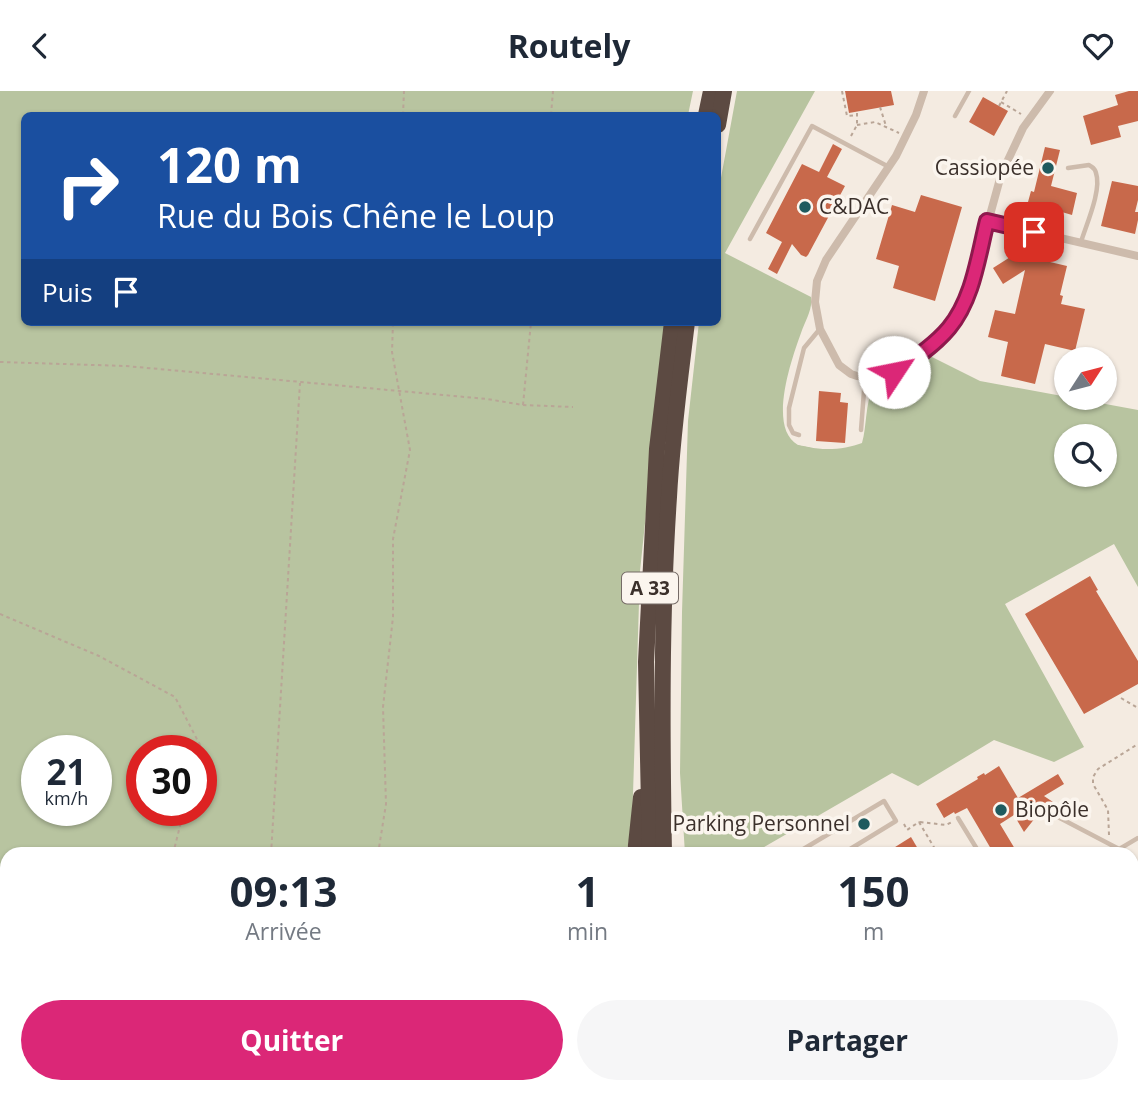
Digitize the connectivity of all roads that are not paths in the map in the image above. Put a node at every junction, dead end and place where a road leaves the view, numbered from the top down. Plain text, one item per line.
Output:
1 (711, 91) edge
2 (724, 91) edge
3 (924, 91) edge
4 (969, 91) edge
5 (1050, 91) edge
6 (707, 112) edge
7 (720, 112) edge
8 (955, 116) dead end
9 (889, 168) junction
10 (1068, 168) dead end
11 (987, 221) junction
12 (750, 239) dead end
13 (1080, 243) junction
14 (1138, 256) edge
15 (672, 326) edge
16 (687, 326) edge
17 (820, 329) junction
18 (865, 378) junction
19 (861, 430) dead end
20 (799, 435) dead end
21 (648, 747) junction
22 (1055, 815) dead end
23 (958, 818) road end
24 (1138, 838) edge
25 (636, 847) edge
26 (650, 847) edge
27 (665, 847) edge
28 (809, 847) edge
29 (853, 847) edge
30 (975, 847) edge
31 (1115, 847) edge
32 (1122, 847) edge

1 - 6 highway
2 - 7 highway
3 - 9 street
4 - 8 lane
5 - 11 street
9 - 12 lane
9 - 17 street
10 - 13 lane
11 - 13 street
11 - 18 street
13 - 14 street
15 - 21 highway, A 33
16 - 27 highway, A 33
17 - 18 street
17 - 20 lane
18 - 19 lane
21 - 25 highway
21 - 26 highway, A 33
22 - 31 lane
23 - 30 lane
24 - 32 lane
28 - 29 lane

